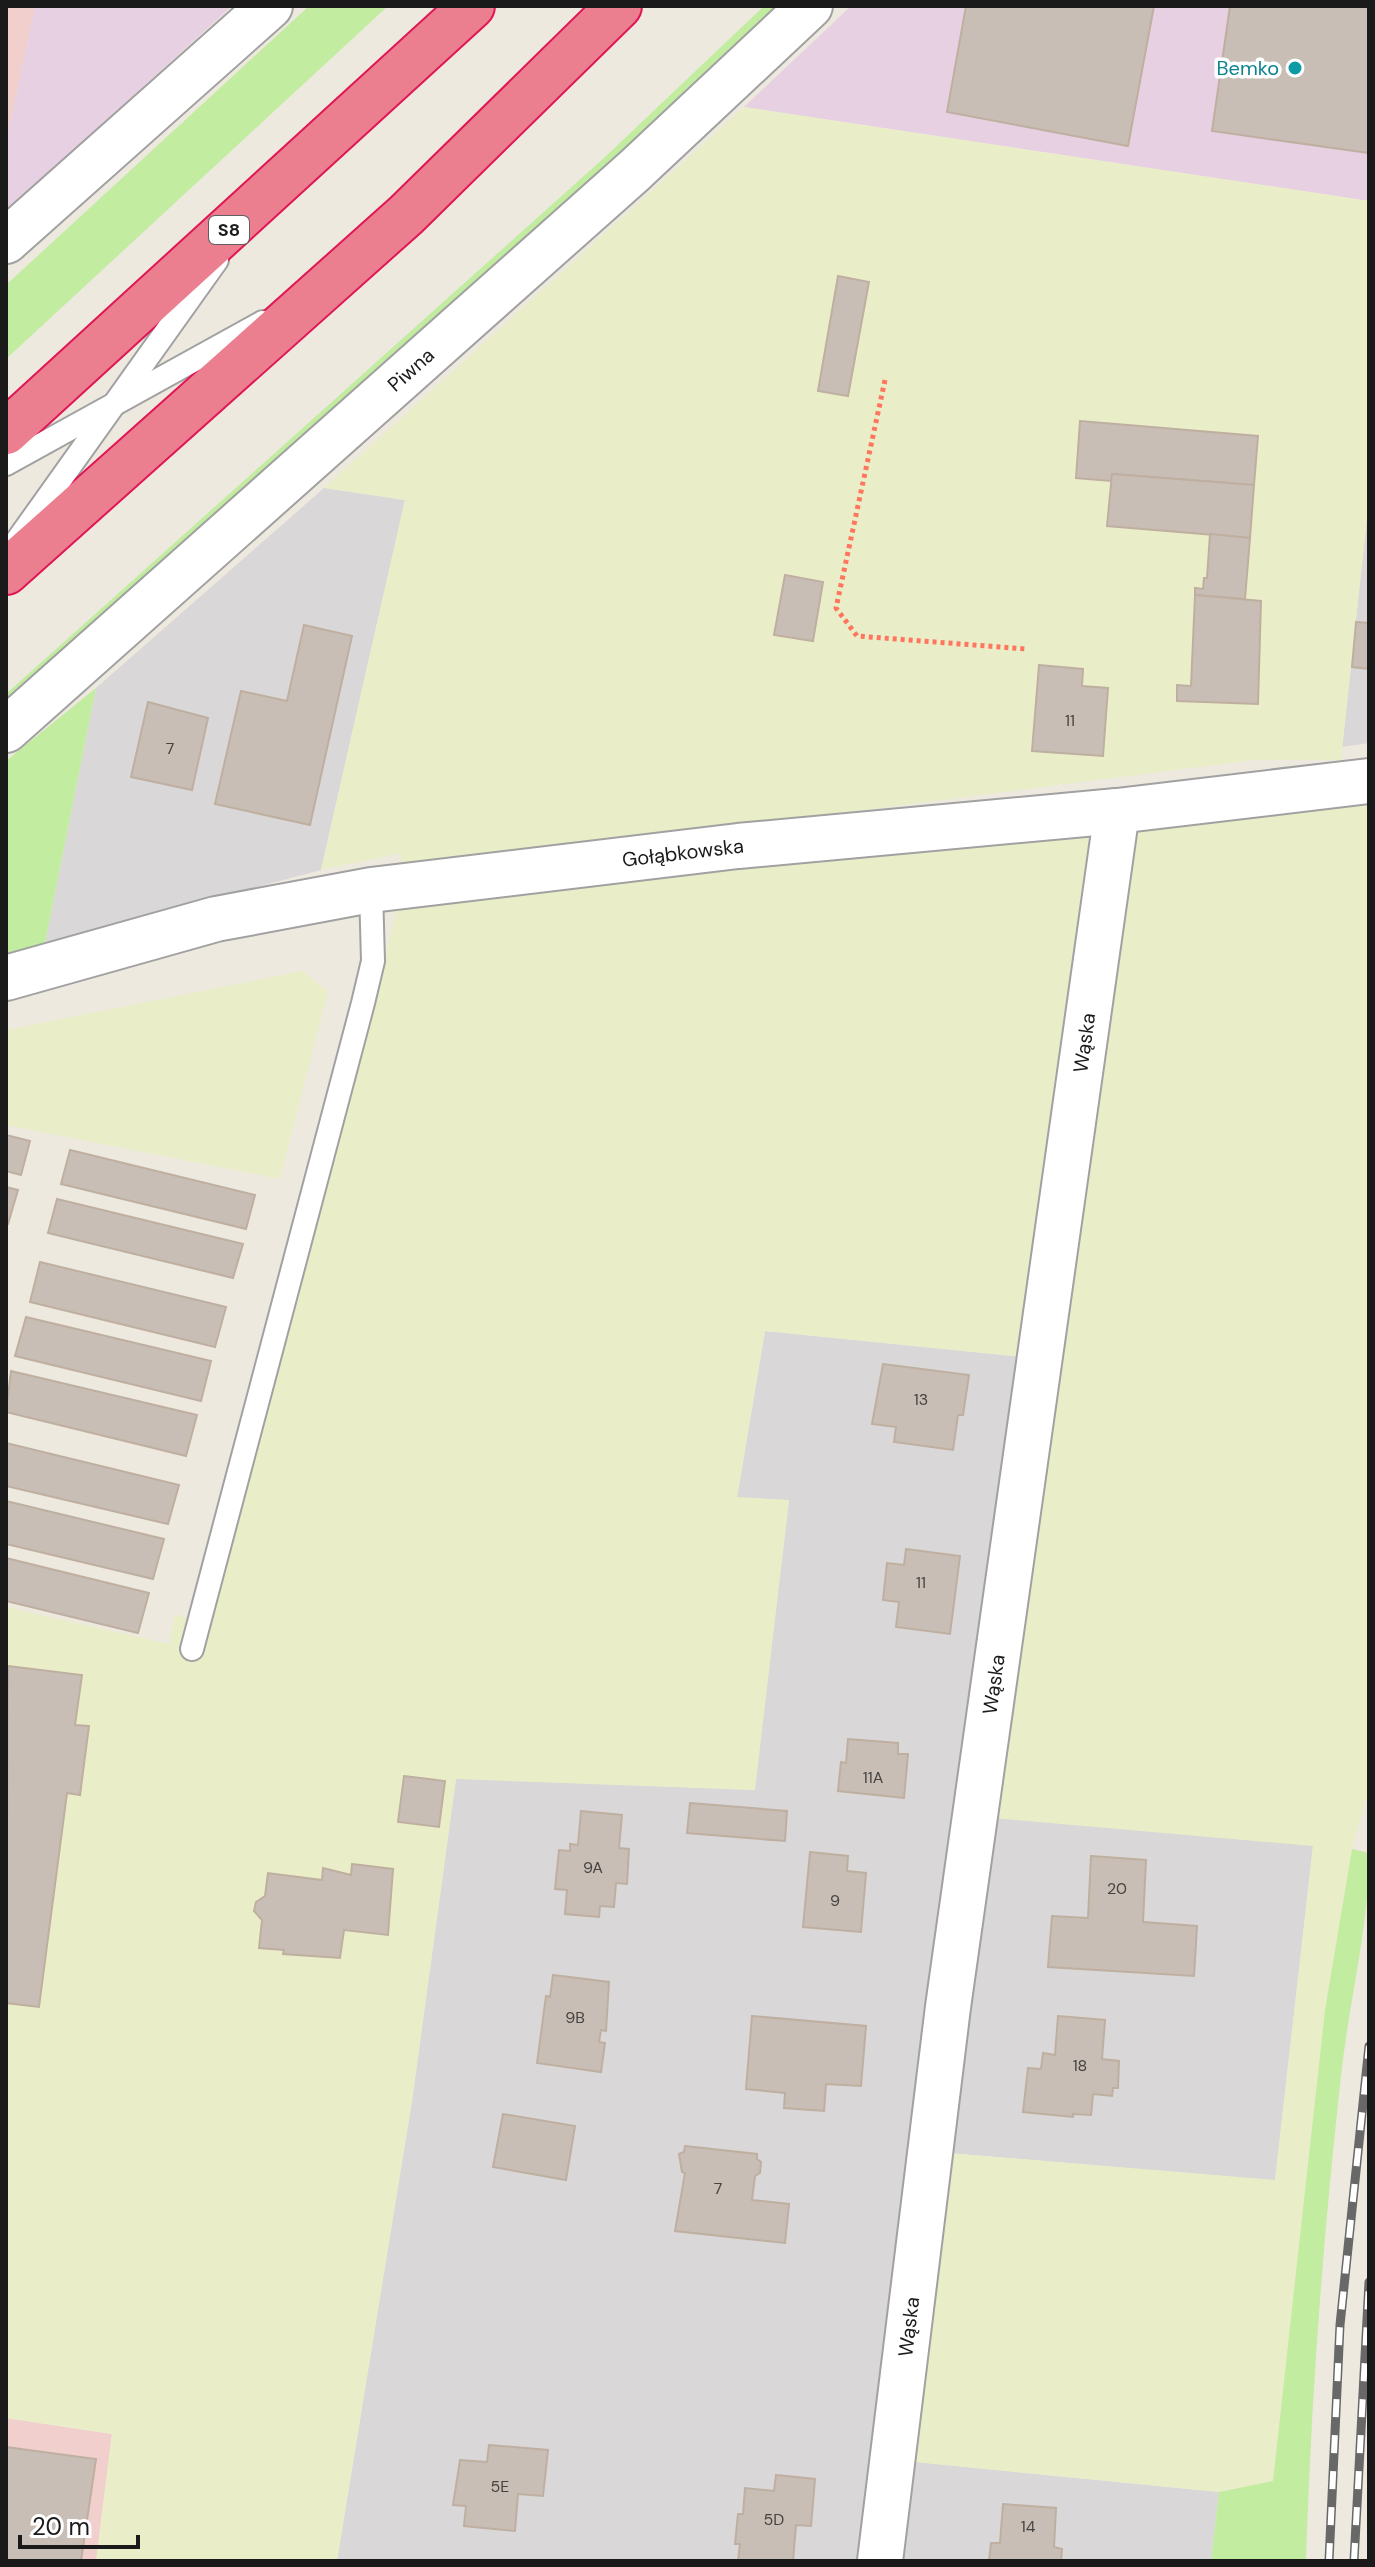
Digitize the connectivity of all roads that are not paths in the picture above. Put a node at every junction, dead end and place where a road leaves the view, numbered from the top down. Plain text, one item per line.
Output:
1 (270, 6) edge
2 (472, 6) edge
3 (619, 6) edge
4 (810, 6) edge
5 (256, 205) junction
6 (6, 241) edge
7 (323, 289) junction
8 (114, 404) junction
9 (6, 432) edge
10 (6, 464) edge
11 (6, 556) edge
12 (6, 572) edge
13 (6, 730) edge
14 (1369, 781) edge
15 (1117, 811) junction
16 (371, 890) junction
17 (6, 978) edge
18 (192, 1649) dead end
19 (880, 2561) edge

1 - 6 street
2 - 5 highway, S8
3 - 7 highway
4 - 13 street, Piwna
5 - 8 lane
5 - 9 highway, S8
7 - 8 lane
7 - 12 highway
8 - 10 lane
8 - 11 lane
14 - 15 street, Gołąbkowska
15 - 16 street, Gołąbkowska
15 - 19 street, Wąska
16 - 17 street, Gołąbkowska
16 - 18 lane

